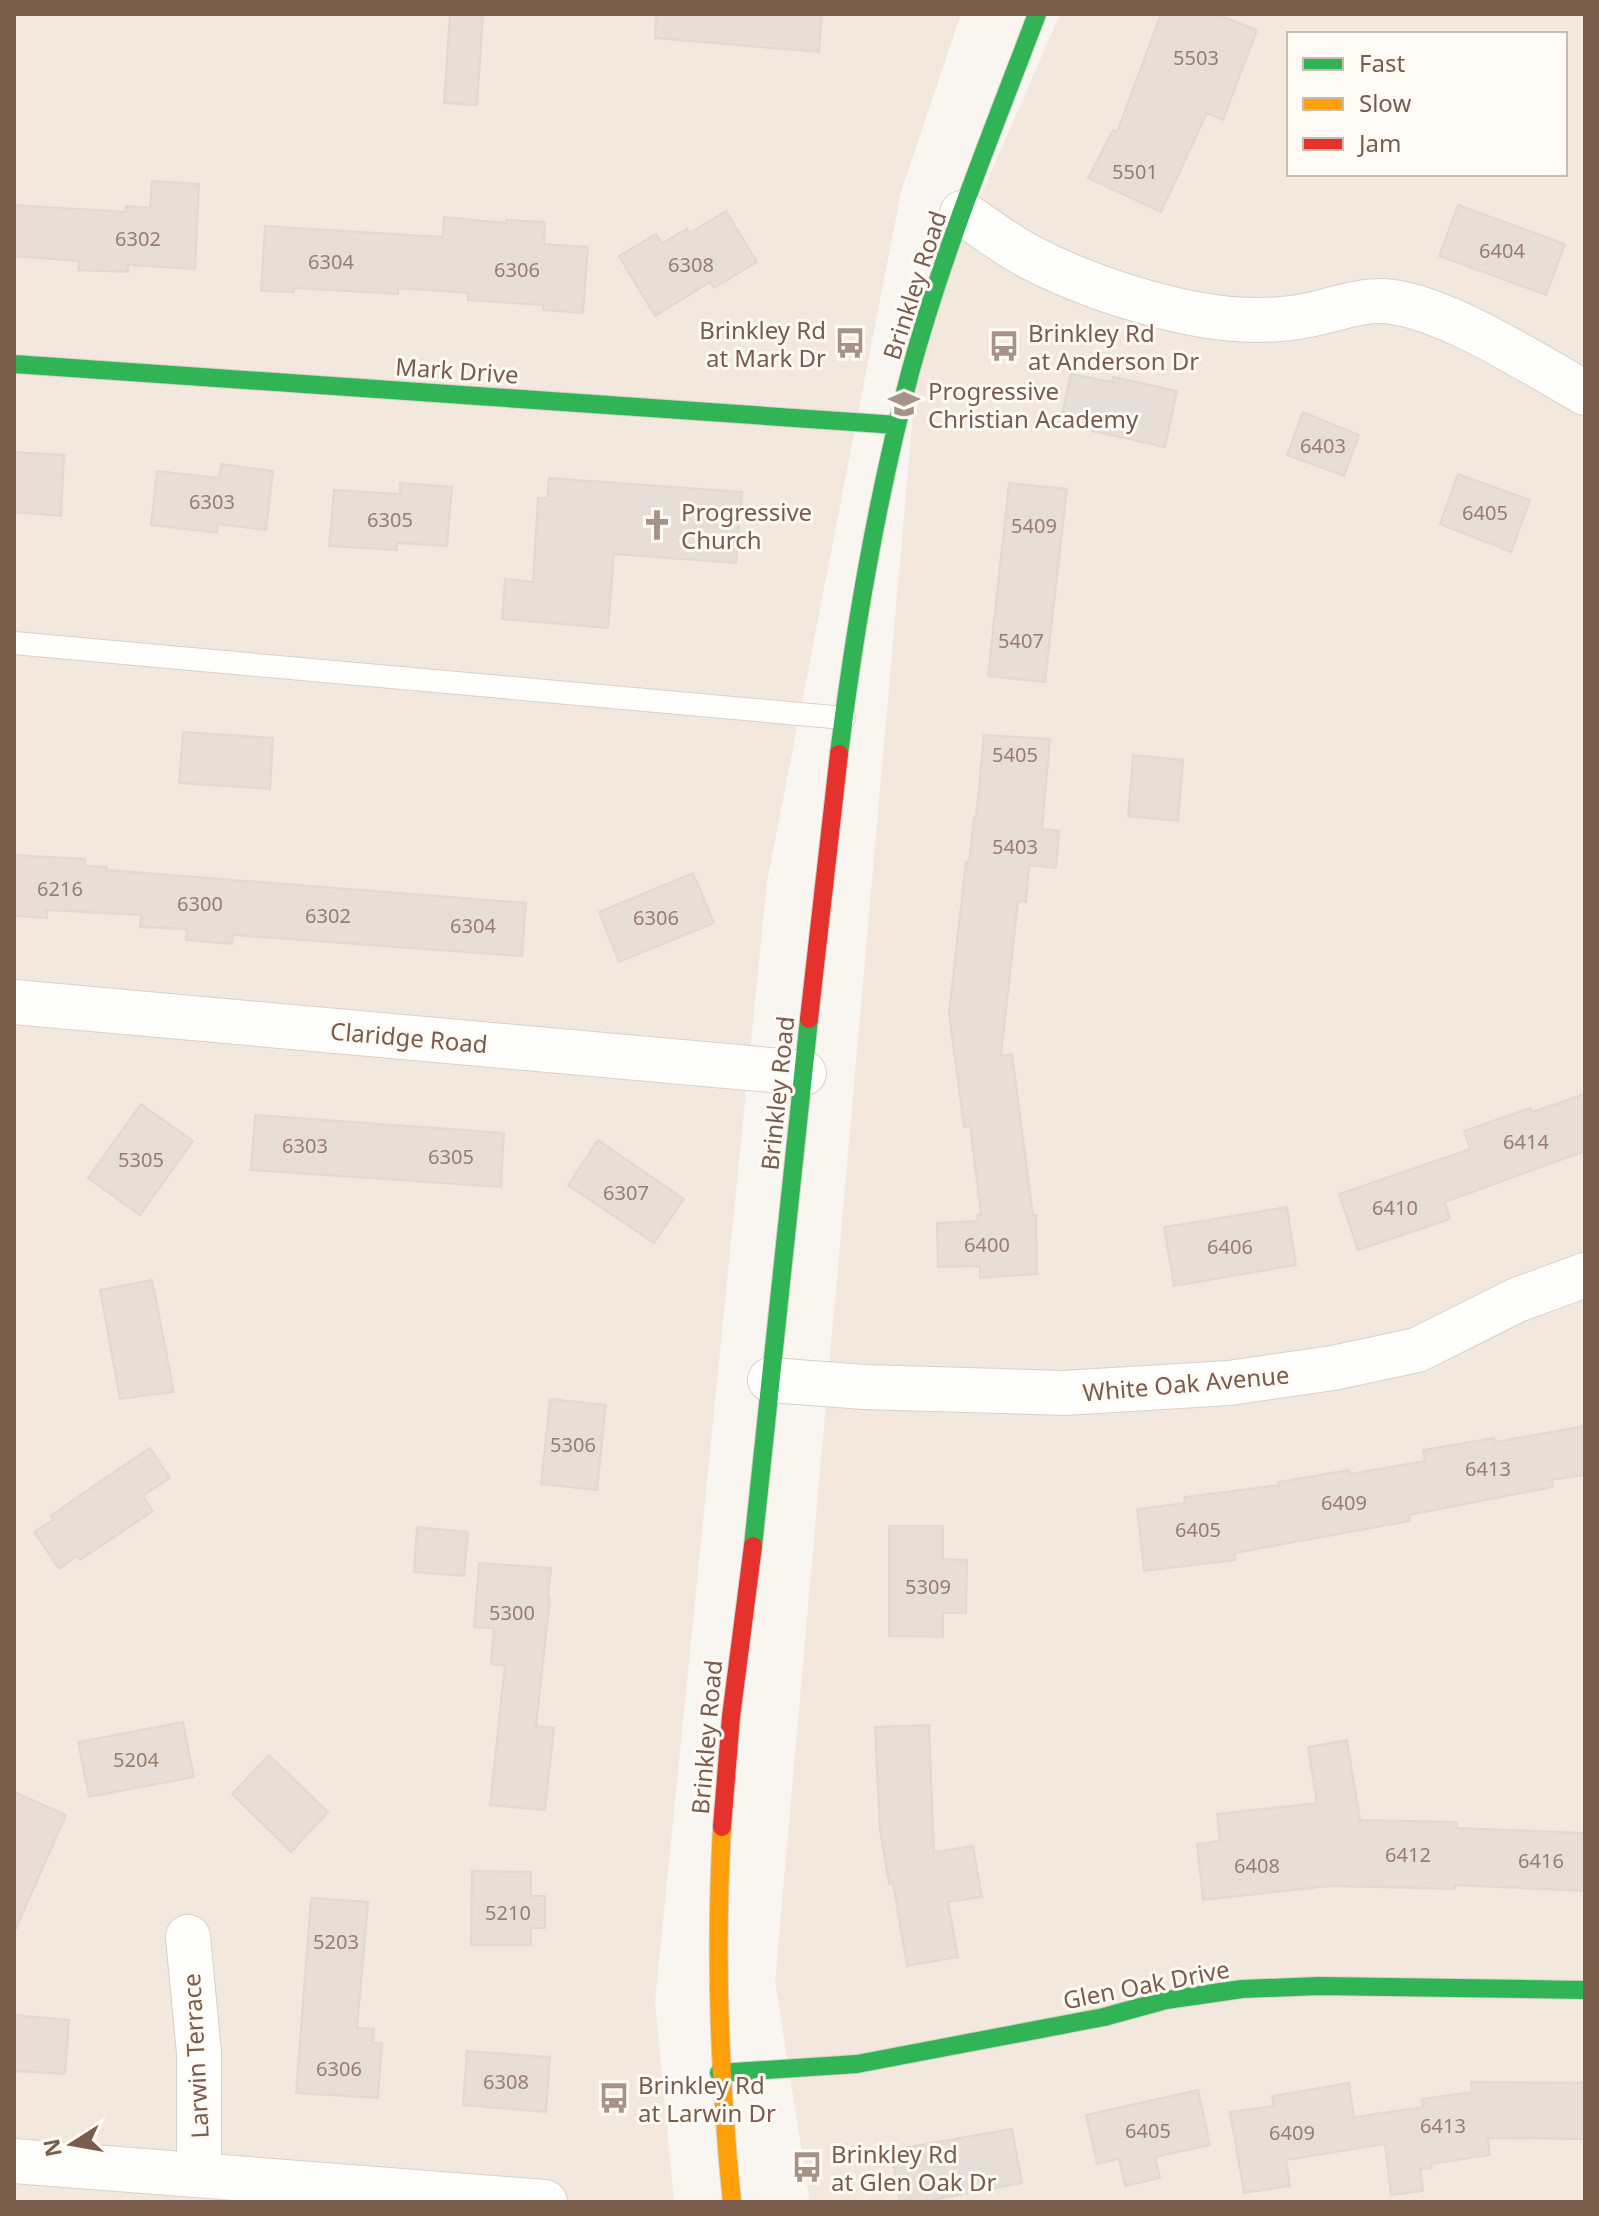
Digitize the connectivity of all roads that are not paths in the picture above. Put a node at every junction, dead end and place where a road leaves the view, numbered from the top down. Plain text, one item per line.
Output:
1 (1037, 14) edge
2 (962, 213) junction
3 (14, 364) edge
4 (1585, 393) edge
5 (897, 425) junction
6 (14, 643) edge
7 (844, 718) junction
8 (14, 1002) edge
9 (804, 1073) junction
10 (1585, 1275) edge
11 (770, 1380) junction
12 (188, 1937) dead end
13 (1585, 1990) edge
14 (719, 2073) junction
15 (14, 2161) edge
16 (199, 2175) junction
17 (545, 2202) edge
18 (732, 2202) edge

1 - 2 main road, Brinkley Road
2 - 4 street
2 - 5 main road, Brinkley Road
3 - 5 main road, Mark Drive
5 - 7 main road, Brinkley Road
6 - 7 lane
7 - 9 main road, Brinkley Road
8 - 9 street, Claridge Road
9 - 11 main road, Brinkley Road
10 - 11 street, White Oak Avenue
11 - 14 main road, Brinkley Road
12 - 16 street, Larwin Terrace
13 - 14 main road, Glen Oak Drive
14 - 18 main road, Brinkley Road
15 - 16 street
16 - 17 street

